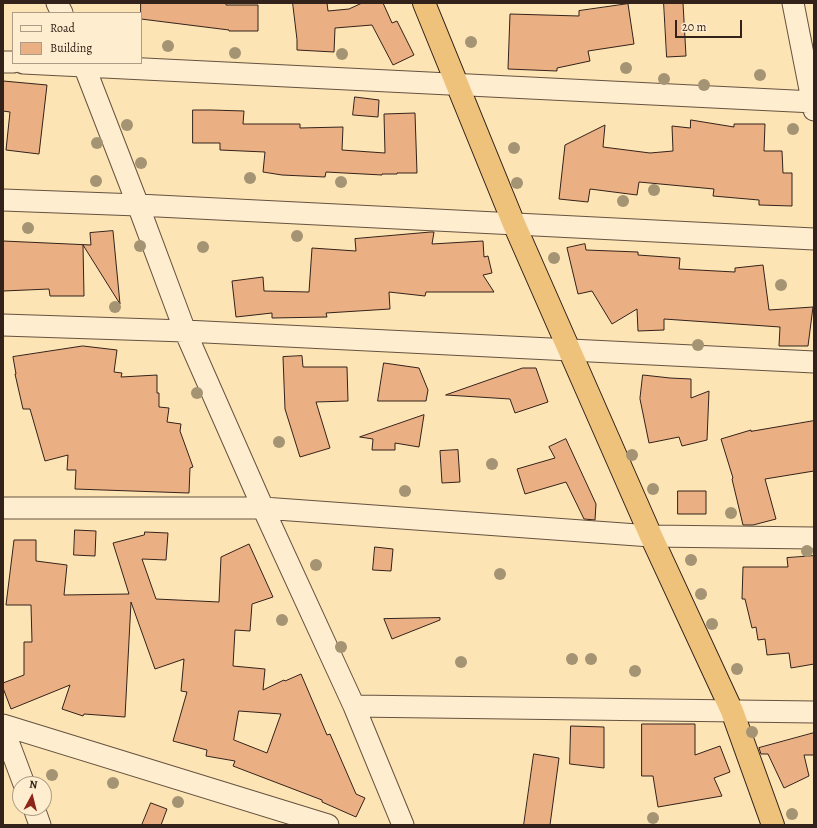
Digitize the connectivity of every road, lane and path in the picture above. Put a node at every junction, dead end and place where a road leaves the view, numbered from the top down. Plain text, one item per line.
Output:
1 (57, 3) edge
2 (424, 3) edge
3 (793, 3) edge
4 (62, 12) edge
5 (54, 64) edge
6 (84, 65) edge
7 (457, 84) junction
8 (813, 105) edge
9 (3, 200) edge
10 (138, 205) junction
11 (514, 224) junction
12 (814, 239) edge
13 (3, 325) edge
14 (186, 331) junction
15 (570, 350) junction
16 (814, 362) edge
17 (3, 508) edge
18 (263, 508) junction
19 (651, 536) junction
20 (814, 538) edge
21 (354, 706) junction
22 (732, 711) junction
23 (814, 712) edge
24 (3, 726) edge
25 (21, 776) edge
26 (328, 825) edge
27 (403, 825) edge
28 (773, 825) edge

1 - 4 street
2 - 7 highway
3 - 8 street
5 - 6 street
6 - 7 street
6 - 10 street
7 - 8 street
7 - 11 highway
9 - 10 street
10 - 11 street
10 - 14 street
11 - 12 street
11 - 15 highway
13 - 14 street
14 - 15 street
14 - 18 street
15 - 16 street
15 - 19 highway
17 - 18 street
18 - 19 street
18 - 21 street
19 - 20 street
19 - 22 highway
21 - 22 street
21 - 27 street
22 - 23 street
22 - 28 highway
24 - 25 street
24 - 26 street

